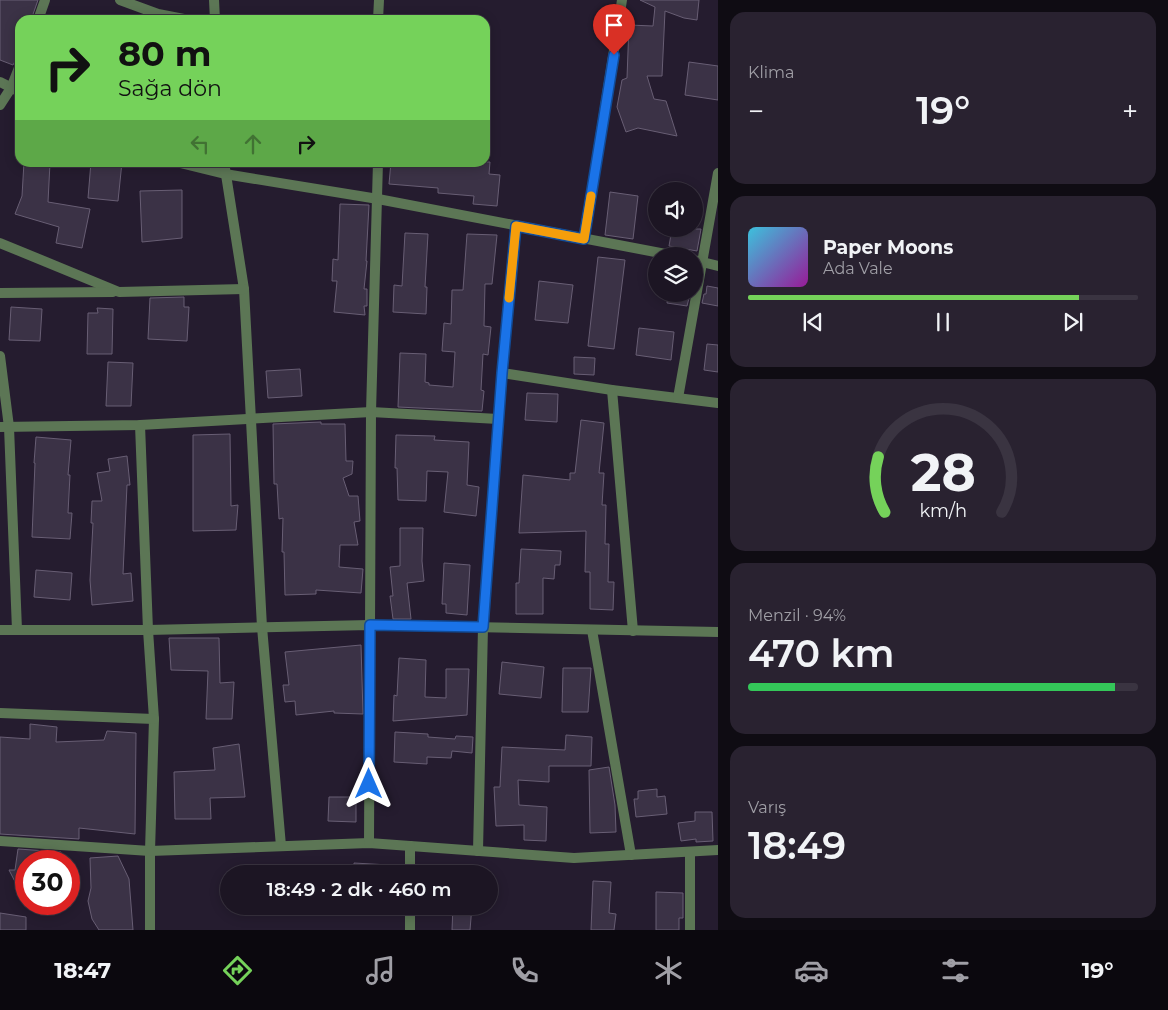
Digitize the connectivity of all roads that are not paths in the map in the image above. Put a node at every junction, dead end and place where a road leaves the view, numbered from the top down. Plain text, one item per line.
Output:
1 (45, 0) edge
2 (120, 0) edge
3 (214, 0) edge
4 (379, 0) edge
5 (622, 0) edge
6 (40, 15) edge
7 (163, 15) edge
8 (215, 15) edge
9 (378, 15) edge
10 (0, 82) edge
11 (15, 90) edge
12 (15, 91) edge
13 (0, 105) edge
14 (196, 167) edge
15 (224, 167) edge
16 (378, 167) edge
17 (718, 173) edge
18 (225, 174) junction
19 (378, 199) junction
20 (516, 226) junction
21 (584, 239) junction
22 (0, 243) edge
23 (701, 247) edge
24 (648, 251) edge
25 (703, 262) edge
26 (718, 266) edge
27 (244, 289) junction
28 (118, 292) junction
29 (0, 293) edge
30 (692, 302) edge
31 (0, 356) edge
32 (502, 373) junction
33 (612, 390) junction
34 (678, 398) junction
35 (718, 403) edge
36 (371, 412) junction
37 (498, 419) junction
38 (252, 420) junction
39 (140, 425) junction
40 (4, 427) edge
41 (370, 625) junction
42 (262, 627) junction
43 (483, 627) junction
44 (0, 630) edge
45 (17, 630) junction
46 (148, 630) junction
47 (592, 630) junction
48 (633, 631) junction
49 (718, 632) edge
50 (0, 713) edge
51 (154, 719) junction
52 (0, 841) edge
53 (369, 843) junction
54 (280, 846) junction
55 (410, 846) junction
56 (718, 850) edge
57 (150, 851) junction
58 (478, 851) junction
59 (690, 852) junction
60 (631, 855) junction
61 (410, 865) edge
62 (410, 915) edge
63 (150, 930) edge
64 (410, 930) edge
65 (690, 930) edge

1 - 6 street
2 - 7 street
3 - 8 street
4 - 9 street
5 - 21 street
10 - 11 street
12 - 13 street
14 - 18 street
15 - 18 street
16 - 19 street
17 - 23 street
18 - 19 street
18 - 27 street
19 - 20 street
19 - 36 street
20 - 21 street
20 - 32 street
21 - 24 street
22 - 28 street
25 - 26 street
27 - 28 street
27 - 38 street
28 - 29 street
30 - 34 street
31 - 40 street
32 - 33 street
32 - 37 street
33 - 34 street
33 - 48 street
34 - 35 street
36 - 37 street
36 - 38 street
36 - 41 street
37 - 43 street
38 - 39 street
38 - 42 street
39 - 40 street
39 - 46 street
40 - 45 street
41 - 42 street
41 - 43 street
41 - 53 street
42 - 46 street
42 - 54 street
43 - 47 street
43 - 58 street
44 - 45 street
45 - 46 street
46 - 51 street
47 - 48 street
47 - 60 street
48 - 49 street
50 - 51 street
51 - 57 street
52 - 57 street
53 - 54 street
53 - 55 street
54 - 57 street
55 - 58 street
55 - 61 street
56 - 59 street
57 - 63 street
58 - 60 street
59 - 60 street
59 - 65 street
62 - 64 street

